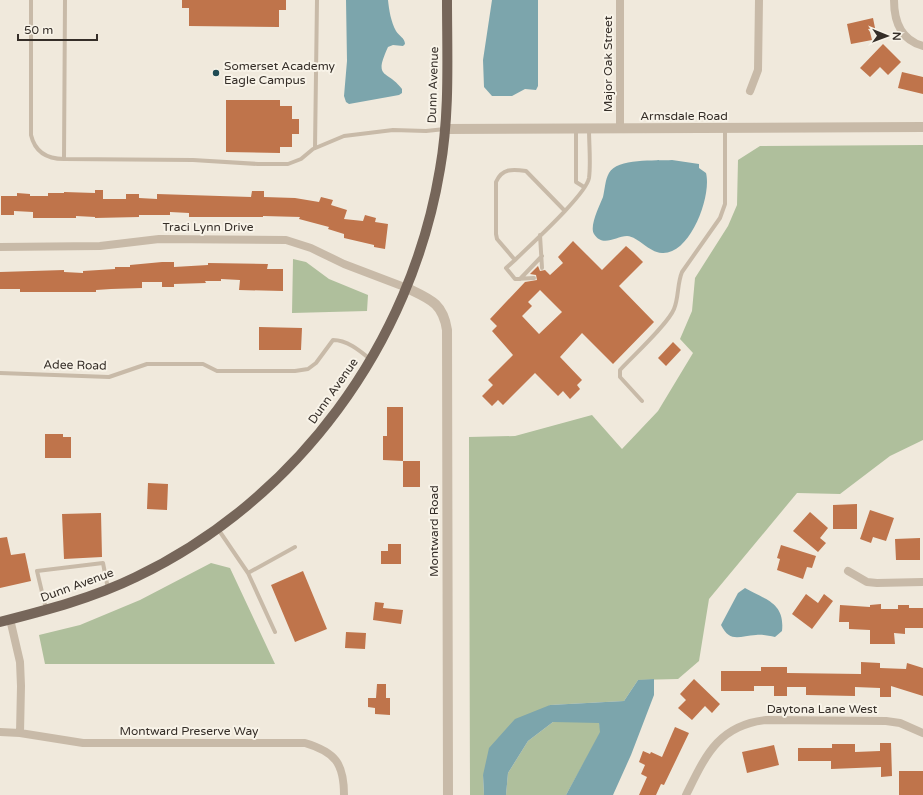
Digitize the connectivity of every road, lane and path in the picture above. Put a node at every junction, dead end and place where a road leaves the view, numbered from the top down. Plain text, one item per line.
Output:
1 (31, 0) edge
2 (65, 0) edge
3 (317, 0) edge
4 (447, 0) edge
5 (620, 0) edge
6 (758, 0) edge
7 (894, 0) edge
8 (923, 46) edge
9 (750, 91) dead end
10 (923, 127) edge
11 (445, 128) junction
12 (725, 128) junction
13 (576, 129) junction
14 (589, 129) junction
15 (620, 129) junction
16 (315, 148) junction
17 (64, 159) junction
18 (584, 187) junction
19 (564, 210) junction
20 (540, 235) junction
21 (0, 247) edge
22 (542, 256) junction
23 (515, 260) junction
24 (542, 268) dead end
25 (534, 278) dead end
26 (519, 279) junction
27 (407, 288) junction
28 (371, 359) junction
29 (0, 373) edge
30 (642, 401) dead end
31 (218, 528) junction
32 (295, 547) dead end
33 (848, 571) dead end
34 (248, 573) junction
35 (923, 582) edge
36 (108, 589) junction
37 (46, 611) junction
38 (5, 621) edge
39 (275, 632) dead end
40 (0, 732) edge
41 (20, 733) junction
42 (923, 734) edge
43 (344, 795) edge
44 (448, 795) edge
45 (686, 795) edge

1 - 17 lane
2 - 17 lane
3 - 16 lane
4 - 11 main road, Dunn Avenue
5 - 15 street, Major Oak Street
6 - 9 street
7 - 8 street
10 - 12 street, Armsdale Road
11 - 13 street, Armsdale Road
11 - 16 lane
11 - 27 main road, Dunn Avenue
12 - 15 street, Armsdale Road
12 - 30 lane
13 - 14 street, Armsdale Road
13 - 18 lane
14 - 15 street, Armsdale Road
14 - 18 lane
16 - 17 lane
18 - 19 lane
19 - 20 lane
19 - 23 lane
20 - 22 lane
20 - 23 lane
21 - 27 street, Traci Lynn Drive
22 - 24 lane
22 - 26 lane
23 - 26 lane
25 - 26 lane
27 - 28 main road, Dunn Avenue
27 - 44 street, Montward Road
28 - 29 lane, Adee Road
28 - 31 main road, Dunn Avenue
31 - 34 lane
31 - 36 main road, Dunn Avenue
32 - 34 lane
33 - 35 street
34 - 39 lane
36 - 37 main road, Dunn Avenue
36 - 37 lane
37 - 38 main road, Dunn Avenue
38 - 41 street
40 - 41 street, Montward Preserve Way
41 - 43 street, Montward Preserve Way
42 - 45 street, Daytona Lane West

